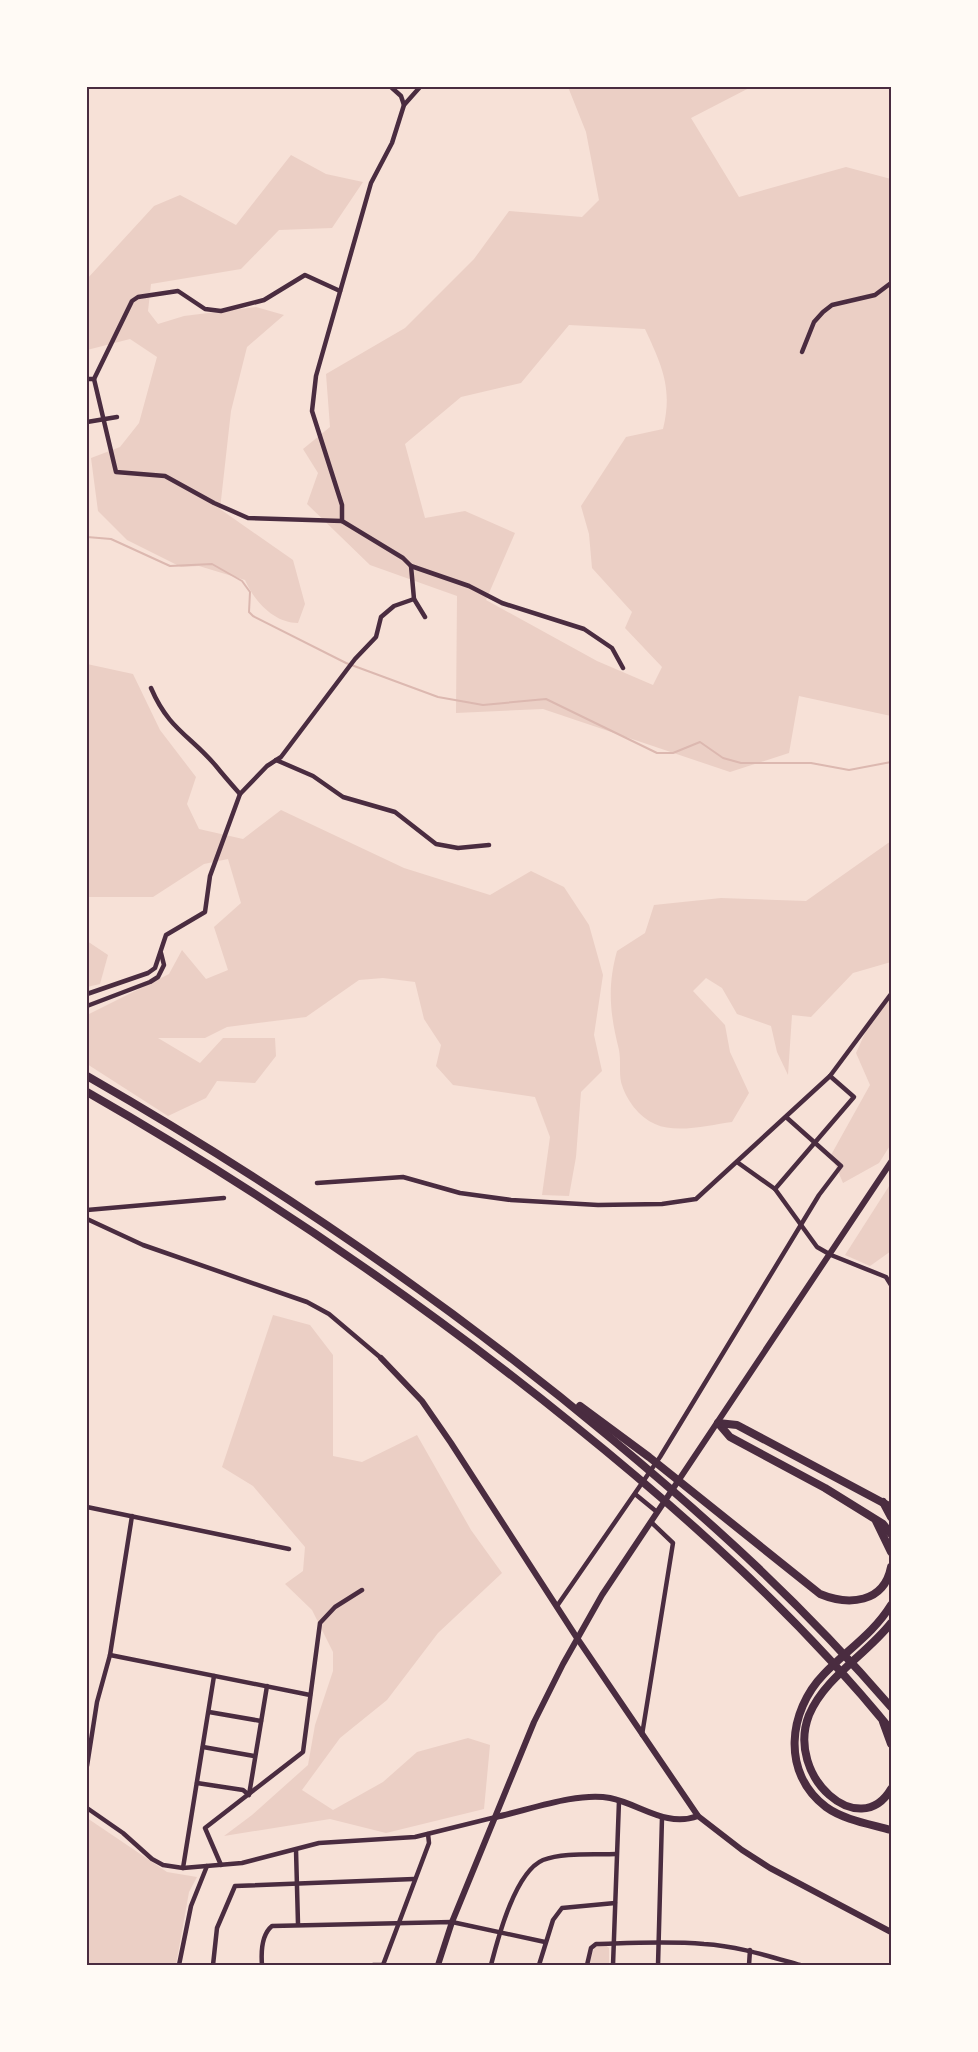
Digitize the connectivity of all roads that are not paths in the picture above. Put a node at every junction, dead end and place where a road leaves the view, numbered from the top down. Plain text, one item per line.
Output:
1 (391, 87) edge
2 (420, 87) edge
3 (404, 105) junction
4 (891, 283) edge
5 (340, 291) junction
6 (802, 352) dead end
7 (87, 379) edge
8 (94, 379) junction
9 (117, 417) dead end
10 (102, 418) junction
11 (87, 422) edge
12 (342, 521) junction
13 (411, 566) junction
14 (414, 599) junction
15 (425, 617) dead end
16 (623, 668) dead end
17 (151, 688) dead end
18 (276, 760) junction
19 (240, 794) junction
20 (489, 845) dead end
21 (161, 953) junction
22 (87, 994) edge
23 (891, 994) edge
24 (87, 1005) edge
25 (87, 1076) edge
26 (830, 1076) junction
27 (87, 1092) edge
28 (786, 1117) junction
29 (815, 1144) junction
30 (737, 1161) junction
31 (891, 1162) edge
32 (317, 1183) dead end
33 (775, 1189) junction
34 (224, 1198) dead end
35 (87, 1210) edge
36 (87, 1219) edge
37 (800, 1226) junction
38 (831, 1255) junction
39 (891, 1285) edge
40 (381, 1358) joint
41 (563, 1398) junction
42 (718, 1423) junction
43 (635, 1494) junction
44 (882, 1502) junction
45 (87, 1507) edge
46 (891, 1507) edge
47 (657, 1512) junction
48 (132, 1516) junction
49 (891, 1517) edge
50 (876, 1521) junction
51 (651, 1522) junction
52 (891, 1534) edge
53 (289, 1550) dead end
54 (891, 1552) edge
55 (891, 1567) edge
56 (362, 1590) dead end
57 (891, 1605) edge
58 (557, 1606) junction
59 (891, 1623) edge
60 (577, 1638) junction
61 (110, 1655) junction
62 (214, 1676) junction
63 (267, 1686) junction
64 (309, 1695) junction
65 (891, 1707) edge
66 (209, 1712) junction
67 (882, 1720) junction
68 (261, 1721) junction
69 (891, 1730) edge
70 (642, 1735) junction
71 (891, 1744) edge
72 (203, 1747) junction
73 (254, 1756) junction
74 (87, 1766) edge
75 (197, 1783) junction
76 (891, 1789) edge
77 (249, 1795) junction
78 (619, 1801) junction
79 (87, 1808) edge
80 (698, 1816) junction
81 (496, 1817) junction
82 (662, 1818) junction
83 (891, 1830) edge
84 (428, 1834) junction
85 (296, 1850) junction
86 (616, 1854) junction
87 (221, 1865) junction
88 (207, 1866) junction
89 (183, 1868) junction
90 (414, 1879) junction
91 (297, 1883) junction
92 (615, 1903) junction
93 (453, 1922) junction
94 (398, 1923) junction
95 (298, 1924) junction
96 (500, 1932) junction
97 (891, 1932) edge
98 (545, 1942) junction
99 (614, 1943) junction
100 (659, 1943) junction
101 (750, 1950) junction
102 (179, 1965) edge
103 (213, 1965) edge
104 (262, 1965) edge
105 (373, 1965) edge
106 (383, 1965) edge
107 (438, 1965) edge
108 (491, 1965) edge
109 (539, 1965) edge
110 (587, 1965) edge
111 (613, 1965) edge
112 (658, 1965) edge
113 (749, 1965) edge
114 (800, 1965) edge

1 - 3 street
2 - 3 street
3 - 5 street
4 - 6 street
5 - 8 street
5 - 12 street
7 - 8 street
8 - 10 street
9 - 10 street
10 - 11 street
10 - 12 street
12 - 13 street
13 - 14 street
13 - 16 street
14 - 15 street
14 - 18 street
17 - 19 street
18 - 19 street
18 - 20 street
19 - 21 street
21 - 22 street
21 - 24 street
23 - 26 street
25 - 41 highway
26 - 28 street
26 - 29 street
27 - 67 highway
28 - 29 street
28 - 30 street
29 - 33 street
29 - 37 street
30 - 32 street
30 - 33 street
31 - 38 street
33 - 37 street
34 - 35 street
36 - 40 street
37 - 38 street
37 - 43 street
38 - 39 street
38 - 42 street
40 - 58 street
41 - 55 highway
41 - 65 highway
42 - 44 highway
42 - 47 street
42 - 50 highway
43 - 47 street
43 - 58 street
44 - 46 highway
44 - 49 highway
45 - 48 street
47 - 51 street
48 - 53 street
48 - 61 street
50 - 52 highway
50 - 54 highway
51 - 60 street
51 - 70 street
56 - 64 street
57 - 83 highway
58 - 60 street
59 - 76 highway
60 - 70 street
60 - 81 street
61 - 62 street
61 - 74 street
62 - 63 street
62 - 66 street
63 - 64 street
63 - 68 street
64 - 77 street
66 - 68 street
66 - 72 street
67 - 69 highway
67 - 71 highway
68 - 73 street
70 - 80 street
72 - 73 street
72 - 75 street
73 - 77 street
75 - 77 street
75 - 89 street
77 - 87 street
78 - 81 street
78 - 82 street
78 - 86 street
79 - 89 street
80 - 82 street
80 - 97 street
81 - 84 street
81 - 93 street
82 - 100 street
84 - 85 street
84 - 90 street
85 - 87 street
85 - 91 street
86 - 92 street
86 - 96 street
87 - 88 street
88 - 89 street
88 - 102 street
90 - 91 street
90 - 94 street
91 - 95 street
91 - 103 street
92 - 98 street
92 - 99 street
93 - 94 street
93 - 96 street
93 - 107 street
94 - 95 street
94 - 106 street
95 - 104 street
96 - 98 street
96 - 108 street
98 - 109 street
99 - 100 street
99 - 110 street
99 - 111 street
100 - 101 street
100 - 112 street
101 - 113 street
101 - 114 street
105 - 106 street

